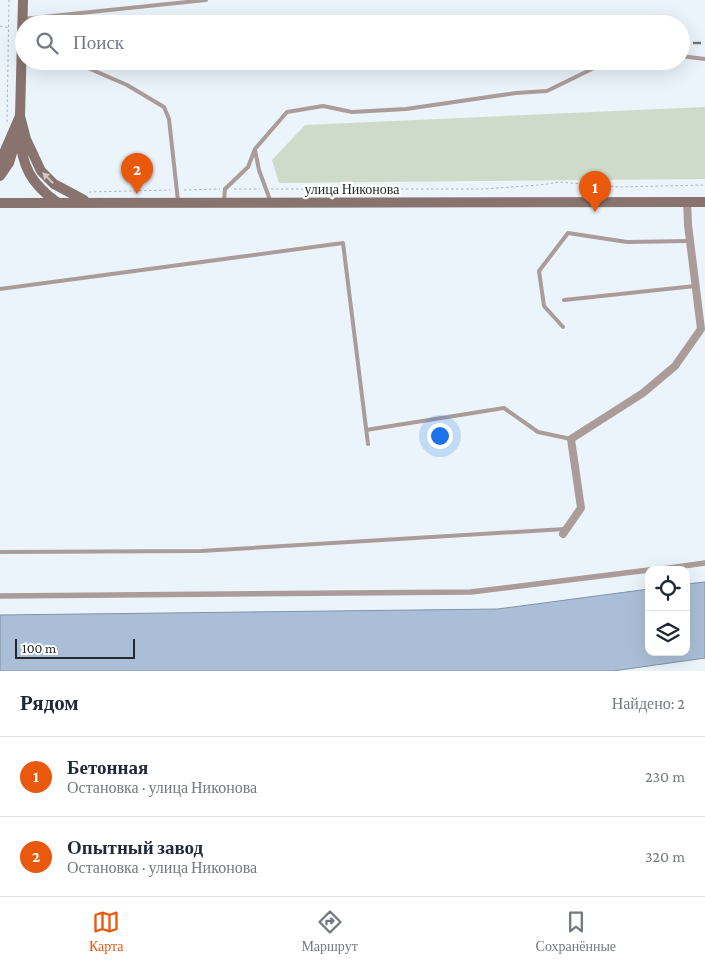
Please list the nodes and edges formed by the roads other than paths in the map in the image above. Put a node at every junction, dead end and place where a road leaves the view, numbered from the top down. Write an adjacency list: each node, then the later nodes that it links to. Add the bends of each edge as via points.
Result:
1 (23, 0): 3 (main road)
2 (206, 0): 4 (lane)
3 (23, 15)
4 (62, 15)
5 (690, 57): 6 (lane)
6 (705, 59)
7 (22, 70): 10 (main road)
8 (93, 70): 20 (lane, via 127,85 164,107 169,119)
9 (590, 70): 11 (lane, via 547,91 406,109 352,112 322,106 287,112)
10 (20, 116): 12 (main road); 13 (main road, via 15,146); 18 (main road, via 25,164 41,191); 19 (main road, one-way to 10, via 54,184 41,172 32,156)
11 (255, 149): 14 (lane); 21 (lane, via 248,167 225,189)
12 (0, 162)
13 (0, 176)
14 (270, 202): 15 (main road, улица Никонова); 21 (main road, улица Никонова)
15 (687, 202): 16 (main road, улица Никонова); 22 (street)
16 (705, 202)
17 (0, 203): 18 (main road, улица Никонова)
18 (58, 203): 19 (main road, улица Никонова)
19 (90, 203): 20 (main road, улица Никонова)
20 (178, 203): 21 (main road, улица Никонова)
21 (224, 203)
22 (690, 241): 23 (street); 27 (lane, via 627,242 568,233 539,271 544,306)
23 (695, 286): 25 (lane); 26 (street)
24 (0, 290): 28 (lane, via 343,243)
25 (564, 300)
26 (703, 326): 29 (street, via 675,366 643,393)
27 (563, 327)
28 (366, 430): 29 (lane, via 504,408 538,432); 30 (lane)
29 (571, 439): 31 (street, via 581,508)
30 (368, 444)
31 (564, 532): 32 (lane, via 201,551)
32 (0, 552)
33 (705, 563): 34 (street)
34 (683, 566)
35 (645, 570): 36 (street, via 471,592)
36 (0, 596)

